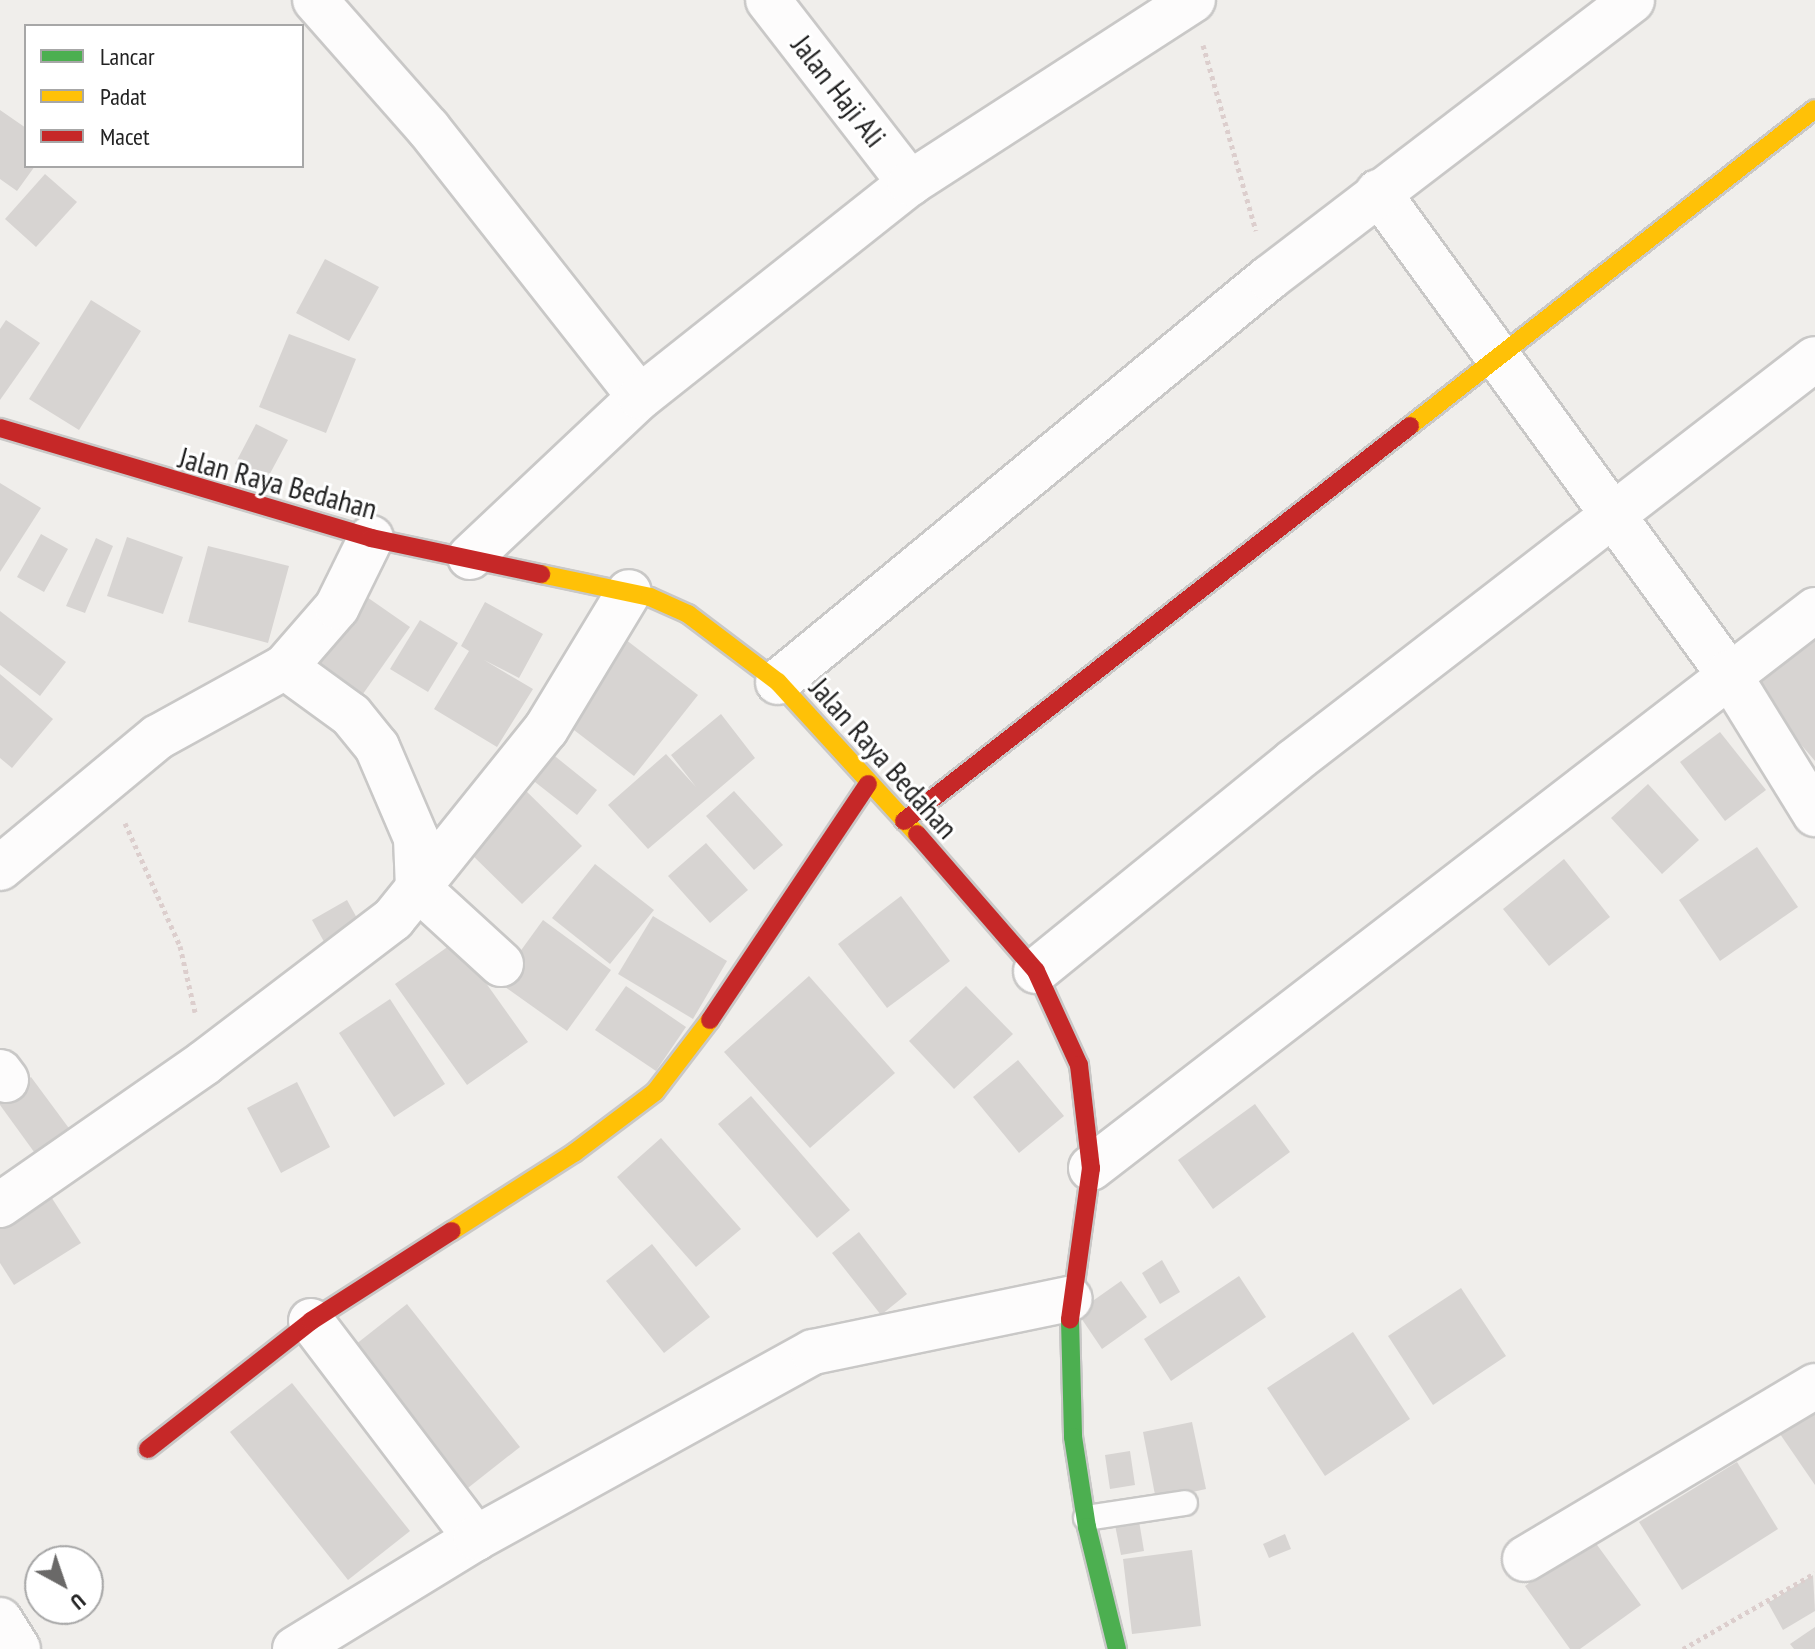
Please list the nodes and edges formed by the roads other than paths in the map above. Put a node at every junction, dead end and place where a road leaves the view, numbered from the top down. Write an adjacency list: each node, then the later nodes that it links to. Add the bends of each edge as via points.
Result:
1 (315, 0): 10 (street, via 428,128)
2 (768, 0): 6 (street, Jalan Haji Ali)
3 (1632, 0): 7 (street)
4 (1192, 1): 6 (street)
5 (1815, 109): 8 (street)
6 (910, 183): 10 (street)
7 (1378, 192): 8 (street); 19 (street)
8 (1494, 356): 12 (street); 22 (street)
9 (1815, 359): 12 (street)
10 (640, 397): 14 (street)
11 (0, 428): 13 (street, Jalan Raya Bedahan)
12 (1611, 513): 18 (street); 26 (street)
13 (371, 538): 14 (street, Jalan Raya Bedahan); 17 (street, via 337,607)
14 (470, 557): 15 (street, Jalan Raya Bedahan)
15 (629, 592): 19 (street, Jalan Raya Bedahan, via 688,614); 24 (street, via 546,729)
16 (1815, 610): 18 (street)
17 (285, 667): 23 (street, via 158,737); 24 (street, via 351,715 377,747 416,838)
18 (1728, 673): 21 (street); 27 (street)
19 (778, 682): 20 (street, Jalan Raya Bedahan)
20 (868, 784): 22 (street, Jalan Raya Bedahan); 30 (street, via 681,1063 655,1092 574,1153)
21 (1815, 814)
22 (904, 821): 26 (street, Jalan Raya Bedahan)
23 (0, 868)
24 (418, 888): 25 (street); 28 (street, via 393,919 204,1063)
25 (501, 964)
26 (1036, 971): 27 (street, Jalan Raya Bedahan, via 1079,1065)
27 (1091, 1168): 29 (street, Jalan Raya Bedahan)
28 (0, 1205)
29 (1070, 1299): 34 (street, Jalan Raya Bedahan, via 1073,1437); 35 (street, via 813,1352)
30 (311, 1321): 32 (street); 35 (street)
31 (1815, 1386): 36 (street)
32 (148, 1449)
33 (1185, 1503): 34 (lane)
34 (1086, 1518): 40 (street, Jalan Raya Bedahan)
35 (476, 1538): 39 (street)
36 (1525, 1559)
37 (0, 1620): 38 (street)
38 (18, 1649)
39 (295, 1649)
40 (1117, 1649)

